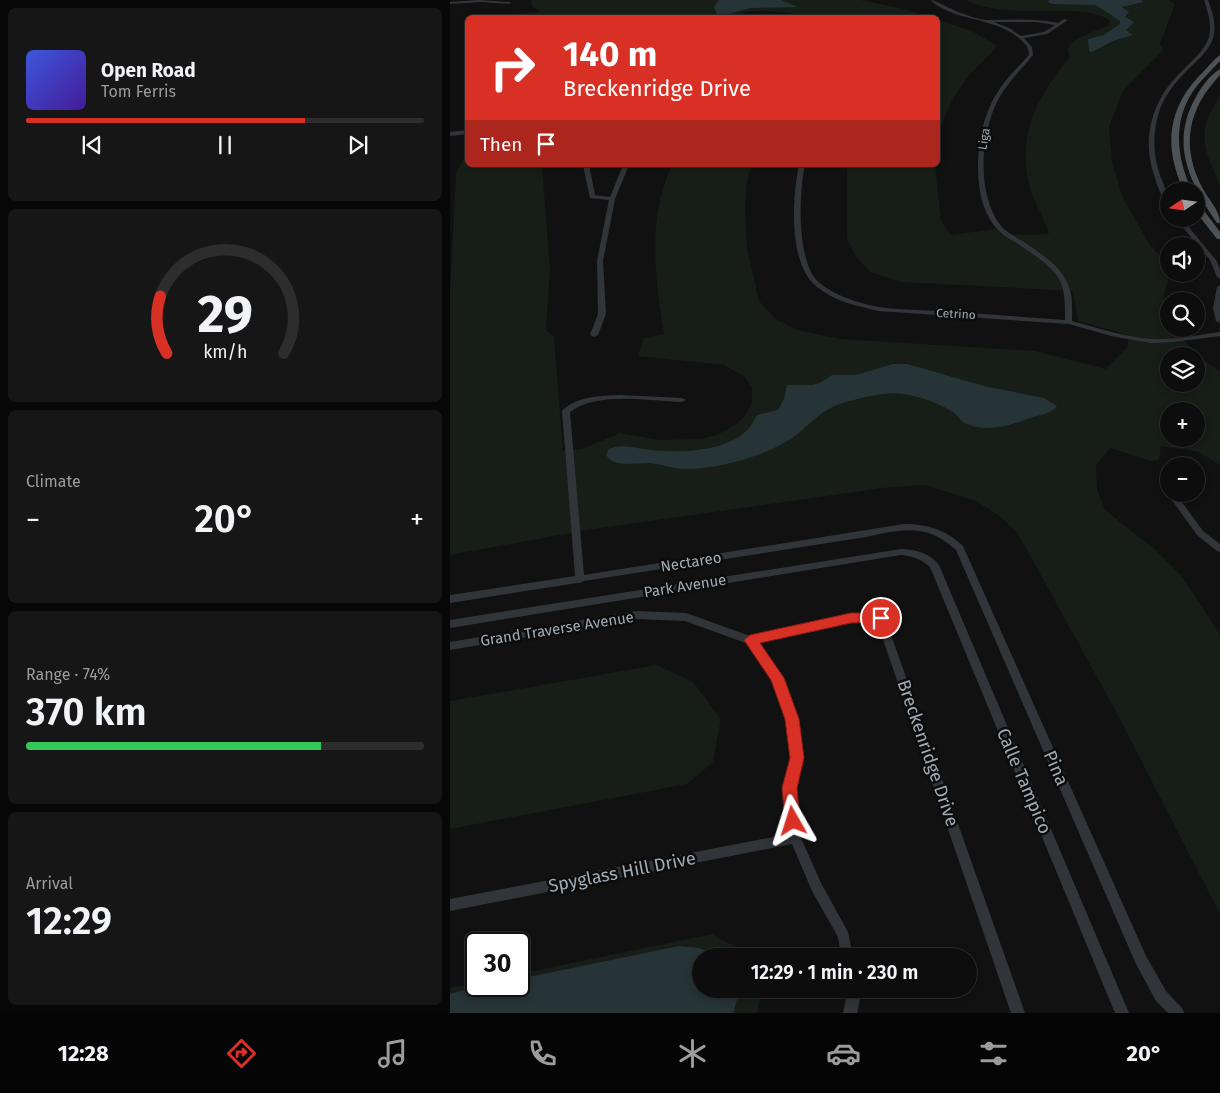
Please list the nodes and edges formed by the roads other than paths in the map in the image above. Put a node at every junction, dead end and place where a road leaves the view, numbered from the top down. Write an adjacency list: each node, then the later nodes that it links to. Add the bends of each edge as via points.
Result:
1 (932, 0): 6 (street, via 950,10)
2 (1206, 0): 17 (street, via 1212,27 1210,39 1167,90 1151,127 1153,164)
3 (450, 2): 4 (street)
4 (509, 3)
5 (1066, 20): 7 (street)
6 (988, 21): 7 (street); 8 (street)
7 (1056, 24): 8 (street, via 1045,33)
8 (1021, 37): 26 (street, Liga, via 1030,47 1031,55 1001,90 988,118 981,152 984,187 993,220 1063,278)
9 (1220, 56): 16 (main road, via 1188,92 1176,120 1174,144)
10 (1220, 71): 20 (main road, via 1196,99 1186,126 1186,140 1196,183)
11 (465, 132): 12 (street)
12 (450, 134)
13 (586, 167): 18 (street, via 592,197)
14 (625, 167): 18 (street)
15 (802, 167): 26 (street, Cetrino, via 797,203 800,243 812,278 830,293 878,309)
16 (1185, 182)
17 (1160, 185)
18 (612, 199): 27 (street, via 600,261 602,314)
19 (1205, 218): 22 (main road)
20 (1220, 221)
21 (1186, 228): 23 (street, via 1213,260)
22 (1220, 237)
23 (1220, 277)
24 (1220, 287): 25 (street, via 1216,313)
25 (1220, 321)
26 (1069, 322): 28 (street, Cetrino, via 1151,341)
27 (594, 334)
28 (1220, 334)
29 (682, 400): 34 (street, via 589,400 576,402 566,411)
30 (1178, 502): 32 (street, via 1200,533)
31 (932, 529): 34 (street, Nectareo, via 889,529); 46 (street, Pina, via 949,536 960,548 1140,960 1161,996)
32 (1220, 549)
33 (920, 555): 36 (street, Park Avenue, via 910,552 886,554); 45 (street, Calle Tampico, via 934,565)
34 (580, 580): 35 (street, Nectareo)
35 (450, 599)
36 (450, 624)
37 (750, 640): 38 (street, Grand Traverse Avenue, via 686,617 636,615); 39 (street, via 777,678 792,719 797,758 790,788); 44 (street, Breckenridge Drive, via 851,618 881,618)
38 (450, 646)
39 (795, 838): 40 (street, Spyglass Hill Drive); 41 (street, via 816,887 844,936)
40 (450, 905)
41 (846, 948)
42 (853, 998): 43 (street)
43 (850, 1013)
44 (1018, 1013)
45 (1122, 1013)
46 (1177, 1013)

